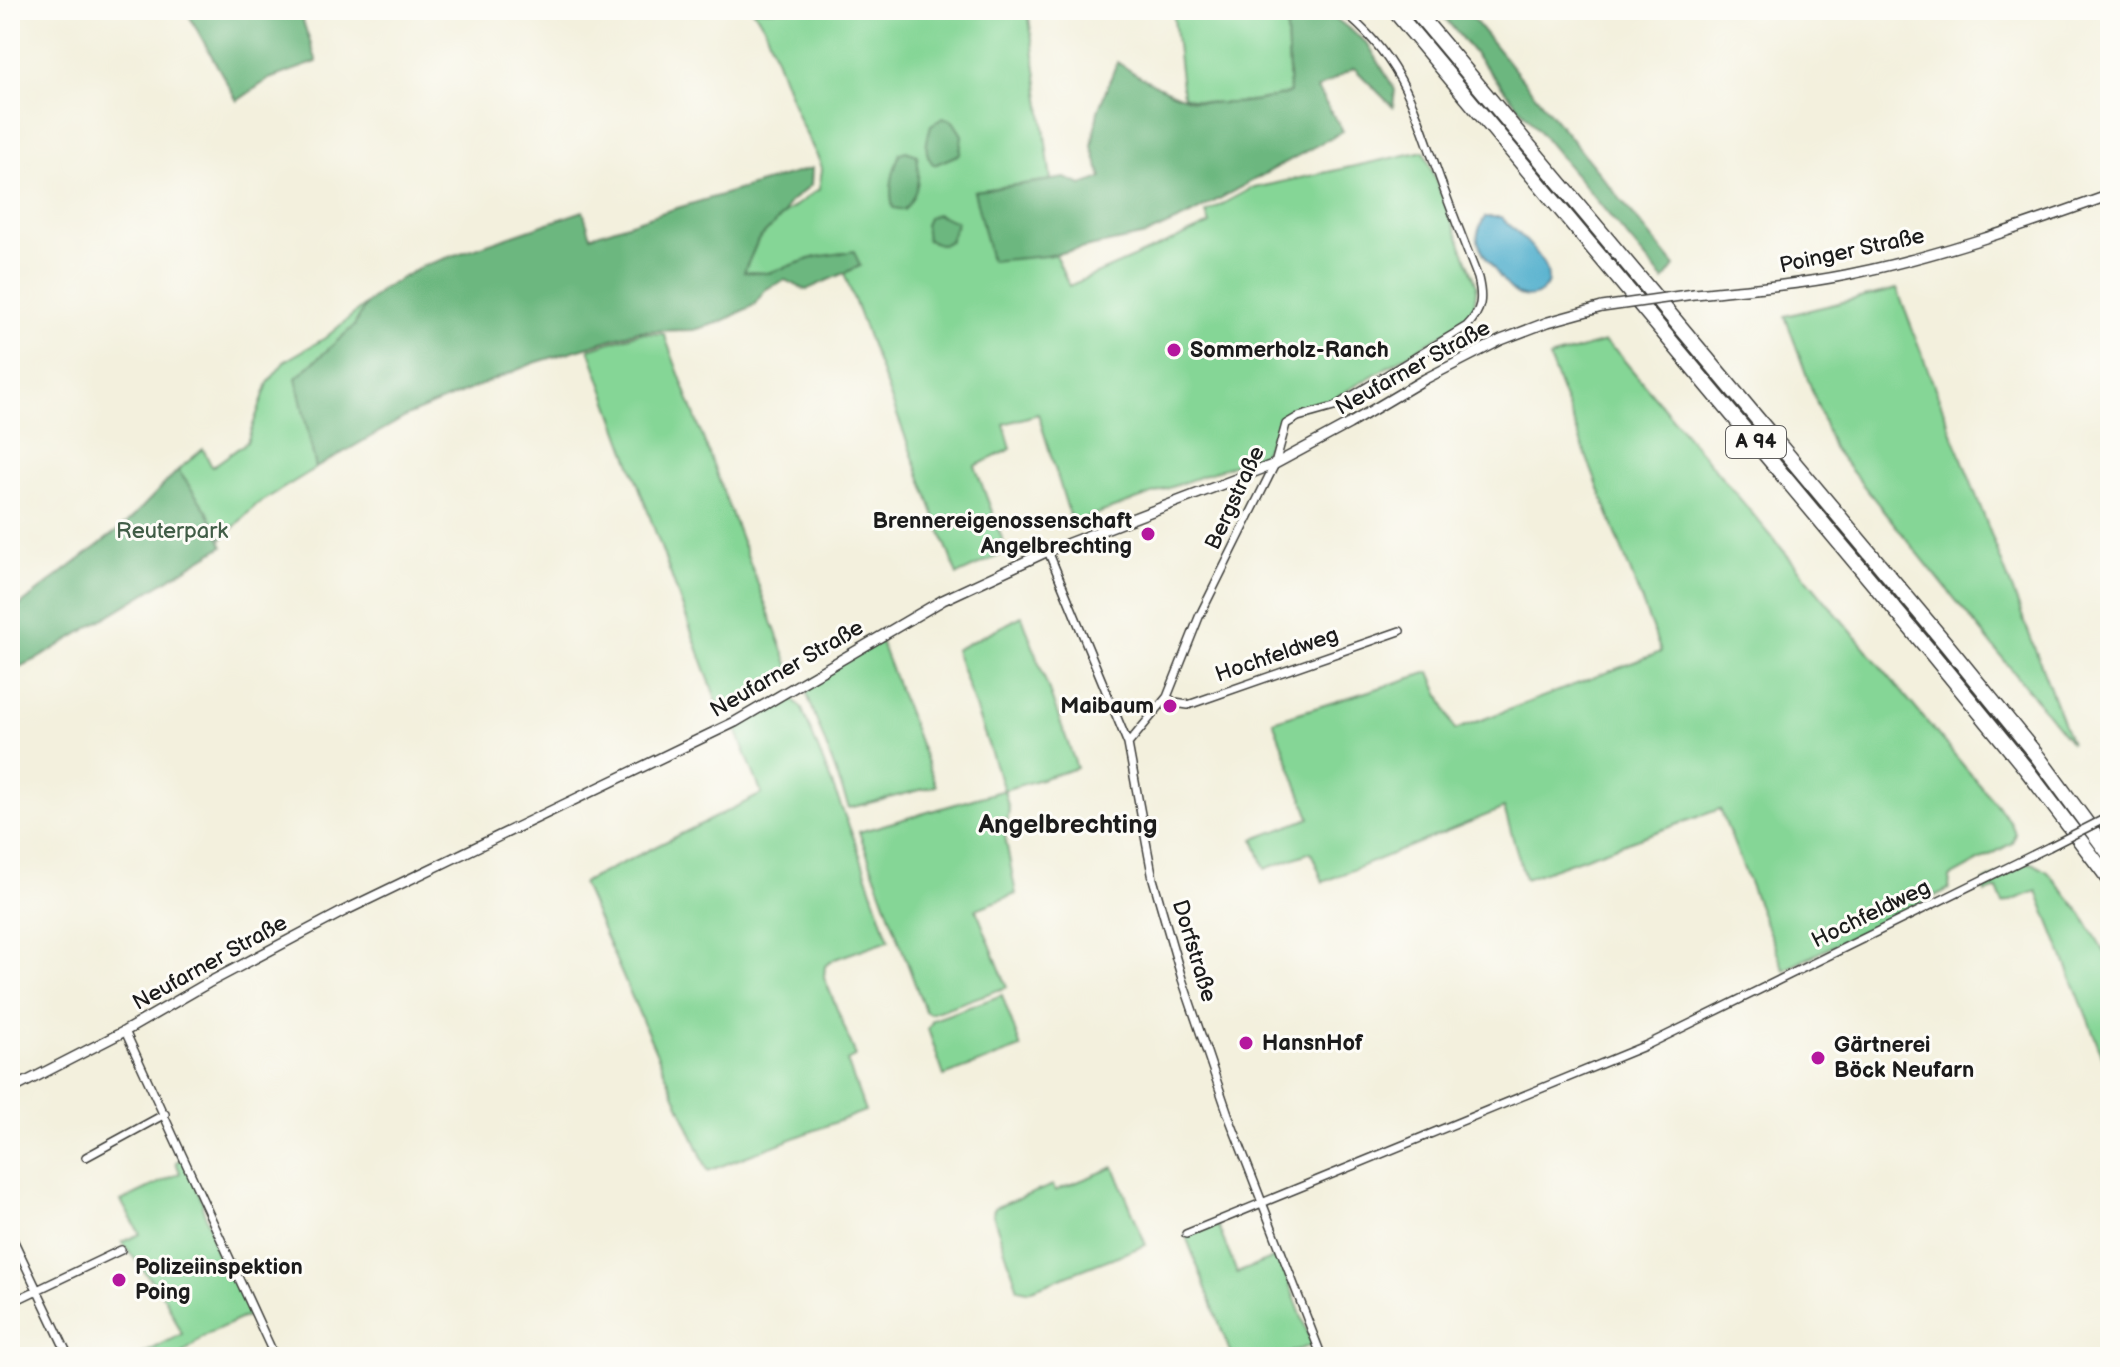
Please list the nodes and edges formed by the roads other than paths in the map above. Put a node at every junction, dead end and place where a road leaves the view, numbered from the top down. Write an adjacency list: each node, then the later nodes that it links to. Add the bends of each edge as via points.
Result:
1 (1341, 10): 6 (street, Bergstraße, via 1379,44 1400,76 1482,300 1467,326 1334,407 1286,424)
2 (1394, 10): 13 (highway, A 94, via 1943,667)
3 (1415, 10): 12 (highway, A 94, via 1946,644)
4 (2110, 195): 5 (street, Poinger Straße, bridge, via 1901,262 1796,284)
5 (1598, 308): 6 (street, Neufarner Straße, via 1467,356)
6 (1275, 464): 7 (street, Neufarner Straße); 9 (street, Bergstraße, via 1199,617)
7 (1048, 551): 10 (street, Dorfstraße); 16 (street, Neufarner Straße, via 943,600 735,722 344,911)
8 (1400, 631): 9 (street, Hochfeldweg, via 1188,705)
9 (1167, 697): 10 (street, Bergstraße)
10 (1128, 744): 20 (street, Dorfstraße, via 1169,935)
11 (2110, 816): 20 (street, Hochfeldweg, bridge, via 1647,1045)
12 (2110, 855)
13 (2110, 880)
14 (10, 995): 15 (street)
15 (10, 1007)
16 (125, 1031): 17 (street, Neufarner Straße); 18 (street)
17 (10, 1090)
18 (165, 1114): 19 (street); 27 (street)
19 (86, 1157)
20 (1261, 1201): 22 (street, Hochfeldweg); 28 (street, Dorfstraße)
21 (10, 1233): 24 (street)
22 (1186, 1234)
23 (121, 1250): 24 (street)
24 (37, 1289): 25 (street); 26 (street)
25 (10, 1303)
26 (69, 1357)
27 (275, 1357)
28 (1322, 1357)

